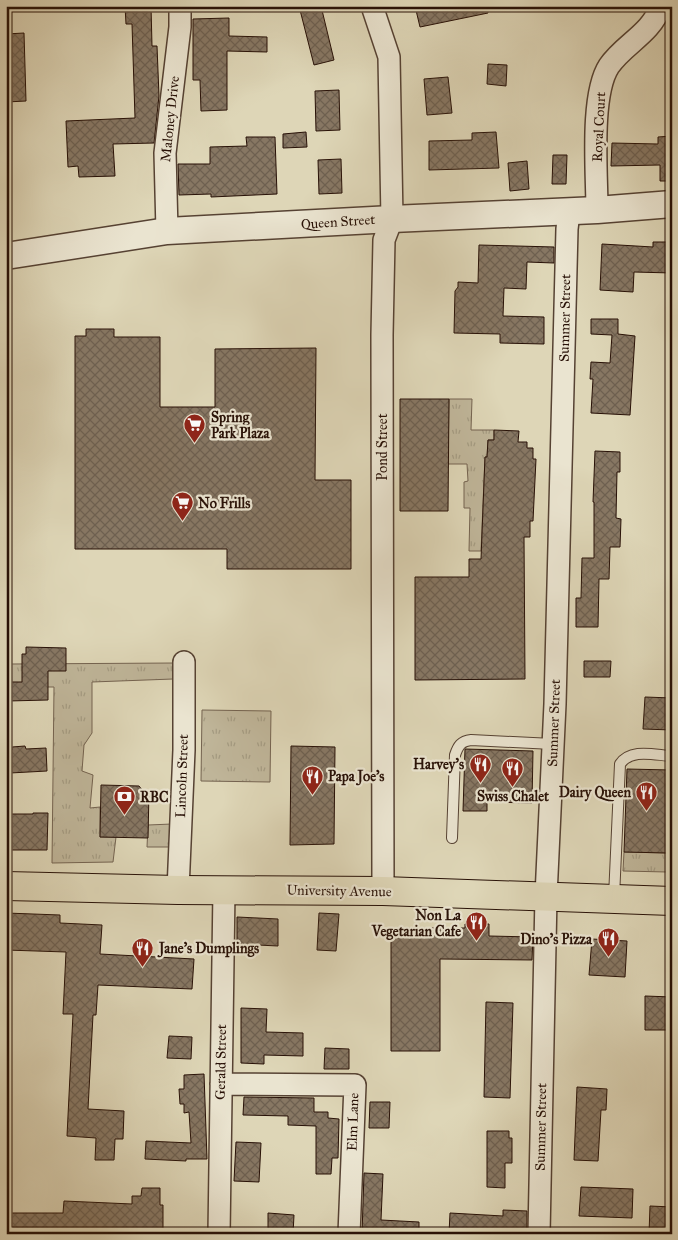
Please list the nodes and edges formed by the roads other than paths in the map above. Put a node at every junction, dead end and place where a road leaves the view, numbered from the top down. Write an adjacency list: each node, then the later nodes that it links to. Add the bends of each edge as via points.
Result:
1 (180, 6): 8 (street, Maloney Drive, via 165,153)
2 (372, 6): 7 (street, Pond Street, via 389,57)
3 (661, 6): 5 (street, Royal Court, via 650,26 617,56 601,83 597,111)
4 (672, 204): 5 (street, Queen Street)
5 (597, 210): 6 (street, Queen Street)
6 (569, 212): 7 (street, Queen Street); 11 (street, Summer Street)
7 (392, 219): 8 (street, Queen Street); 17 (street, Pond Street, via 384,240 382,335)
8 (167, 231): 9 (street, Queen Street)
9 (6, 256)
10 (184, 662): 15 (street, Lincoln Street)
11 (553, 744): 13 (lane, via 465,740 459,745 455,755); 18 (street, Summer Street)
12 (672, 756): 19 (lane, via 634,754 620,764)
13 (452, 838)
14 (6, 886): 15 (main road, University Avenue)
15 (178, 890): 16 (main road, University Avenue)
16 (224, 890): 17 (main road, University Avenue); 21 (street, Gerald Street)
17 (383, 891): 18 (main road, University Avenue)
18 (546, 896): 19 (main road, University Avenue); 24 (street, Summer Street)
19 (614, 900): 20 (main road, University Avenue)
20 (672, 901)
21 (221, 1084): 22 (street, Gerald Street); 23 (street, Elm Lane, via 355,1085)
22 (219, 1234)
23 (349, 1234)
24 (539, 1234)

